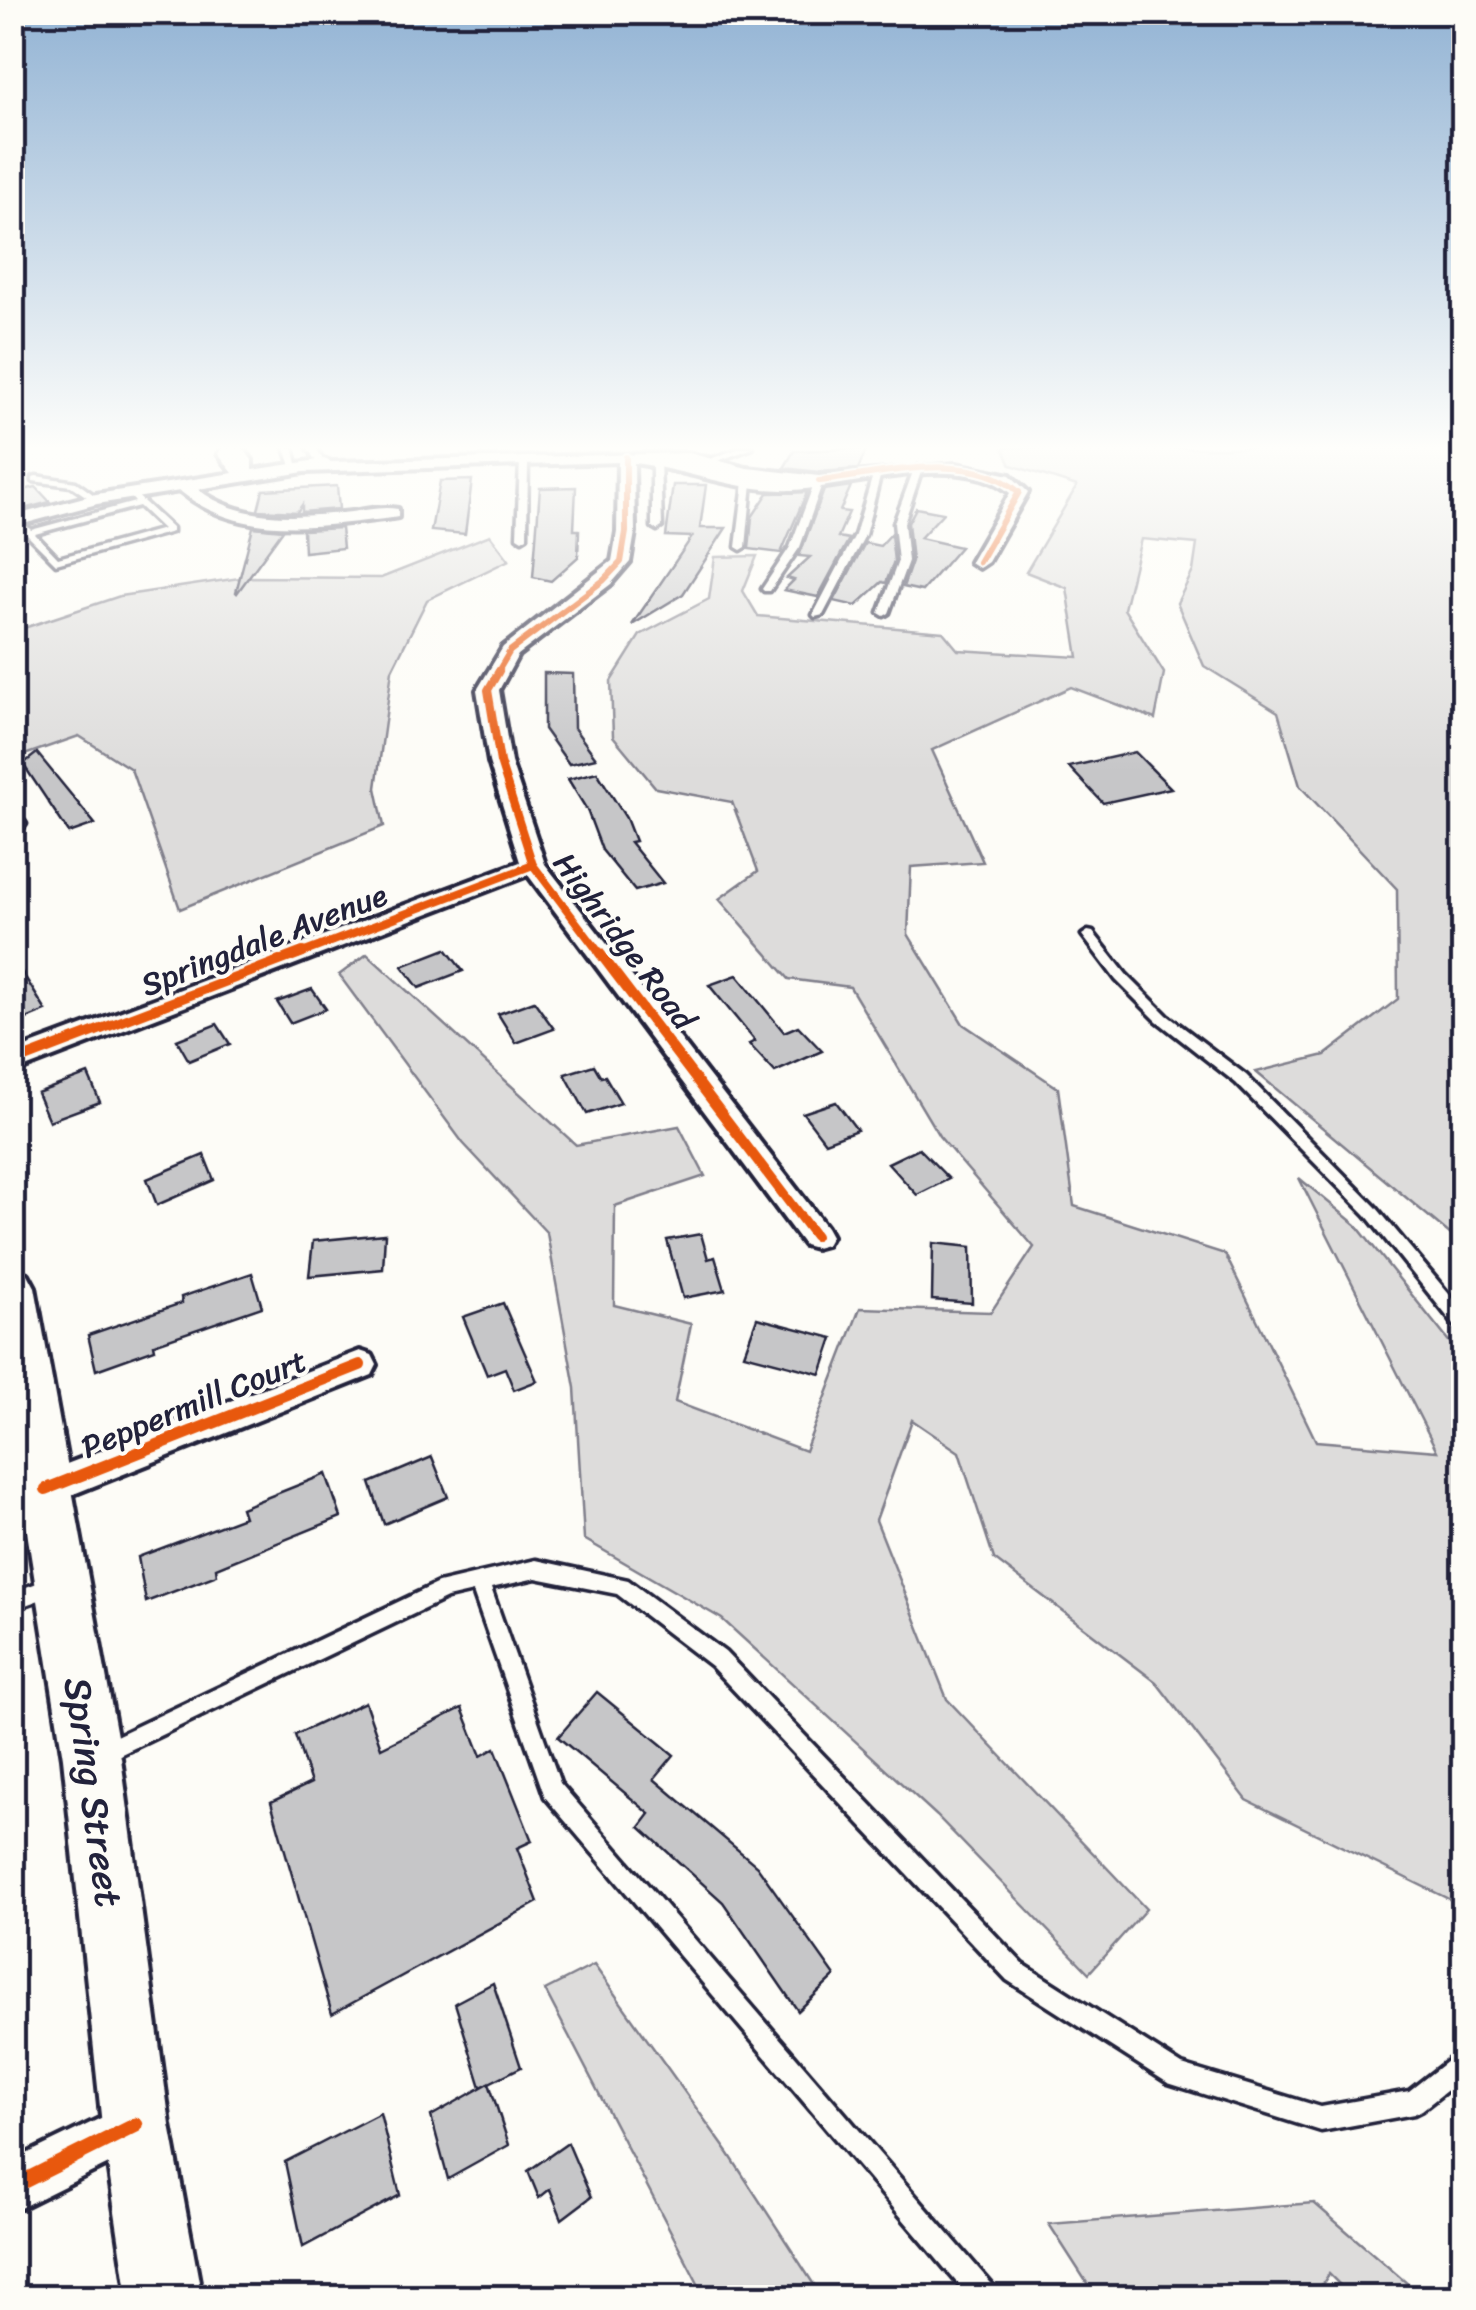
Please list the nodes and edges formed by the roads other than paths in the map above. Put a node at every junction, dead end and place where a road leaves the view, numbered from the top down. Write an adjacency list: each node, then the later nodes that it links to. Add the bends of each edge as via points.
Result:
1 (51, 556): 2 (lane, via 56,561)
2 (75, 556)
3 (622, 556): 12 (street, Highridge Road, via 604,580 510,651 488,690 500,762)
4 (788, 556): 9 (lane)
5 (849, 556): 11 (lane)
6 (902, 556): 10 (lane)
7 (983, 556): 8 (street)
8 (979, 562)
9 (767, 589)
10 (884, 614)
11 (818, 615)
12 (533, 865): 14 (street, Springdale Avenue); 15 (street, Highridge Road)
13 (1088, 935): 17 (lane, via 1134,991 1241,1079 1371,1211)
14 (12, 1063)
15 (815, 1236)
16 (12, 1287): 19 (main road, Spring Street)
17 (1464, 1325)
18 (360, 1365): 19 (street, Peppermill Court)
19 (46, 1489): 21 (main road, Spring Street)
20 (480, 1584): 22 (lane, via 445,1589); 23 (lane, via 536,1569 620,1586 718,1659 1015,1972 1176,2075 1321,2118 1414,2102); 27 (lane, via 552,1790)
21 (38, 1592): 22 (main road, Spring Street)
22 (92, 1758): 24 (main road, Spring Street)
23 (1464, 2062)
24 (136, 2126): 25 (street); 26 (main road, Spring Street)
25 (12, 2187)
26 (165, 2298)
27 (987, 2298)

